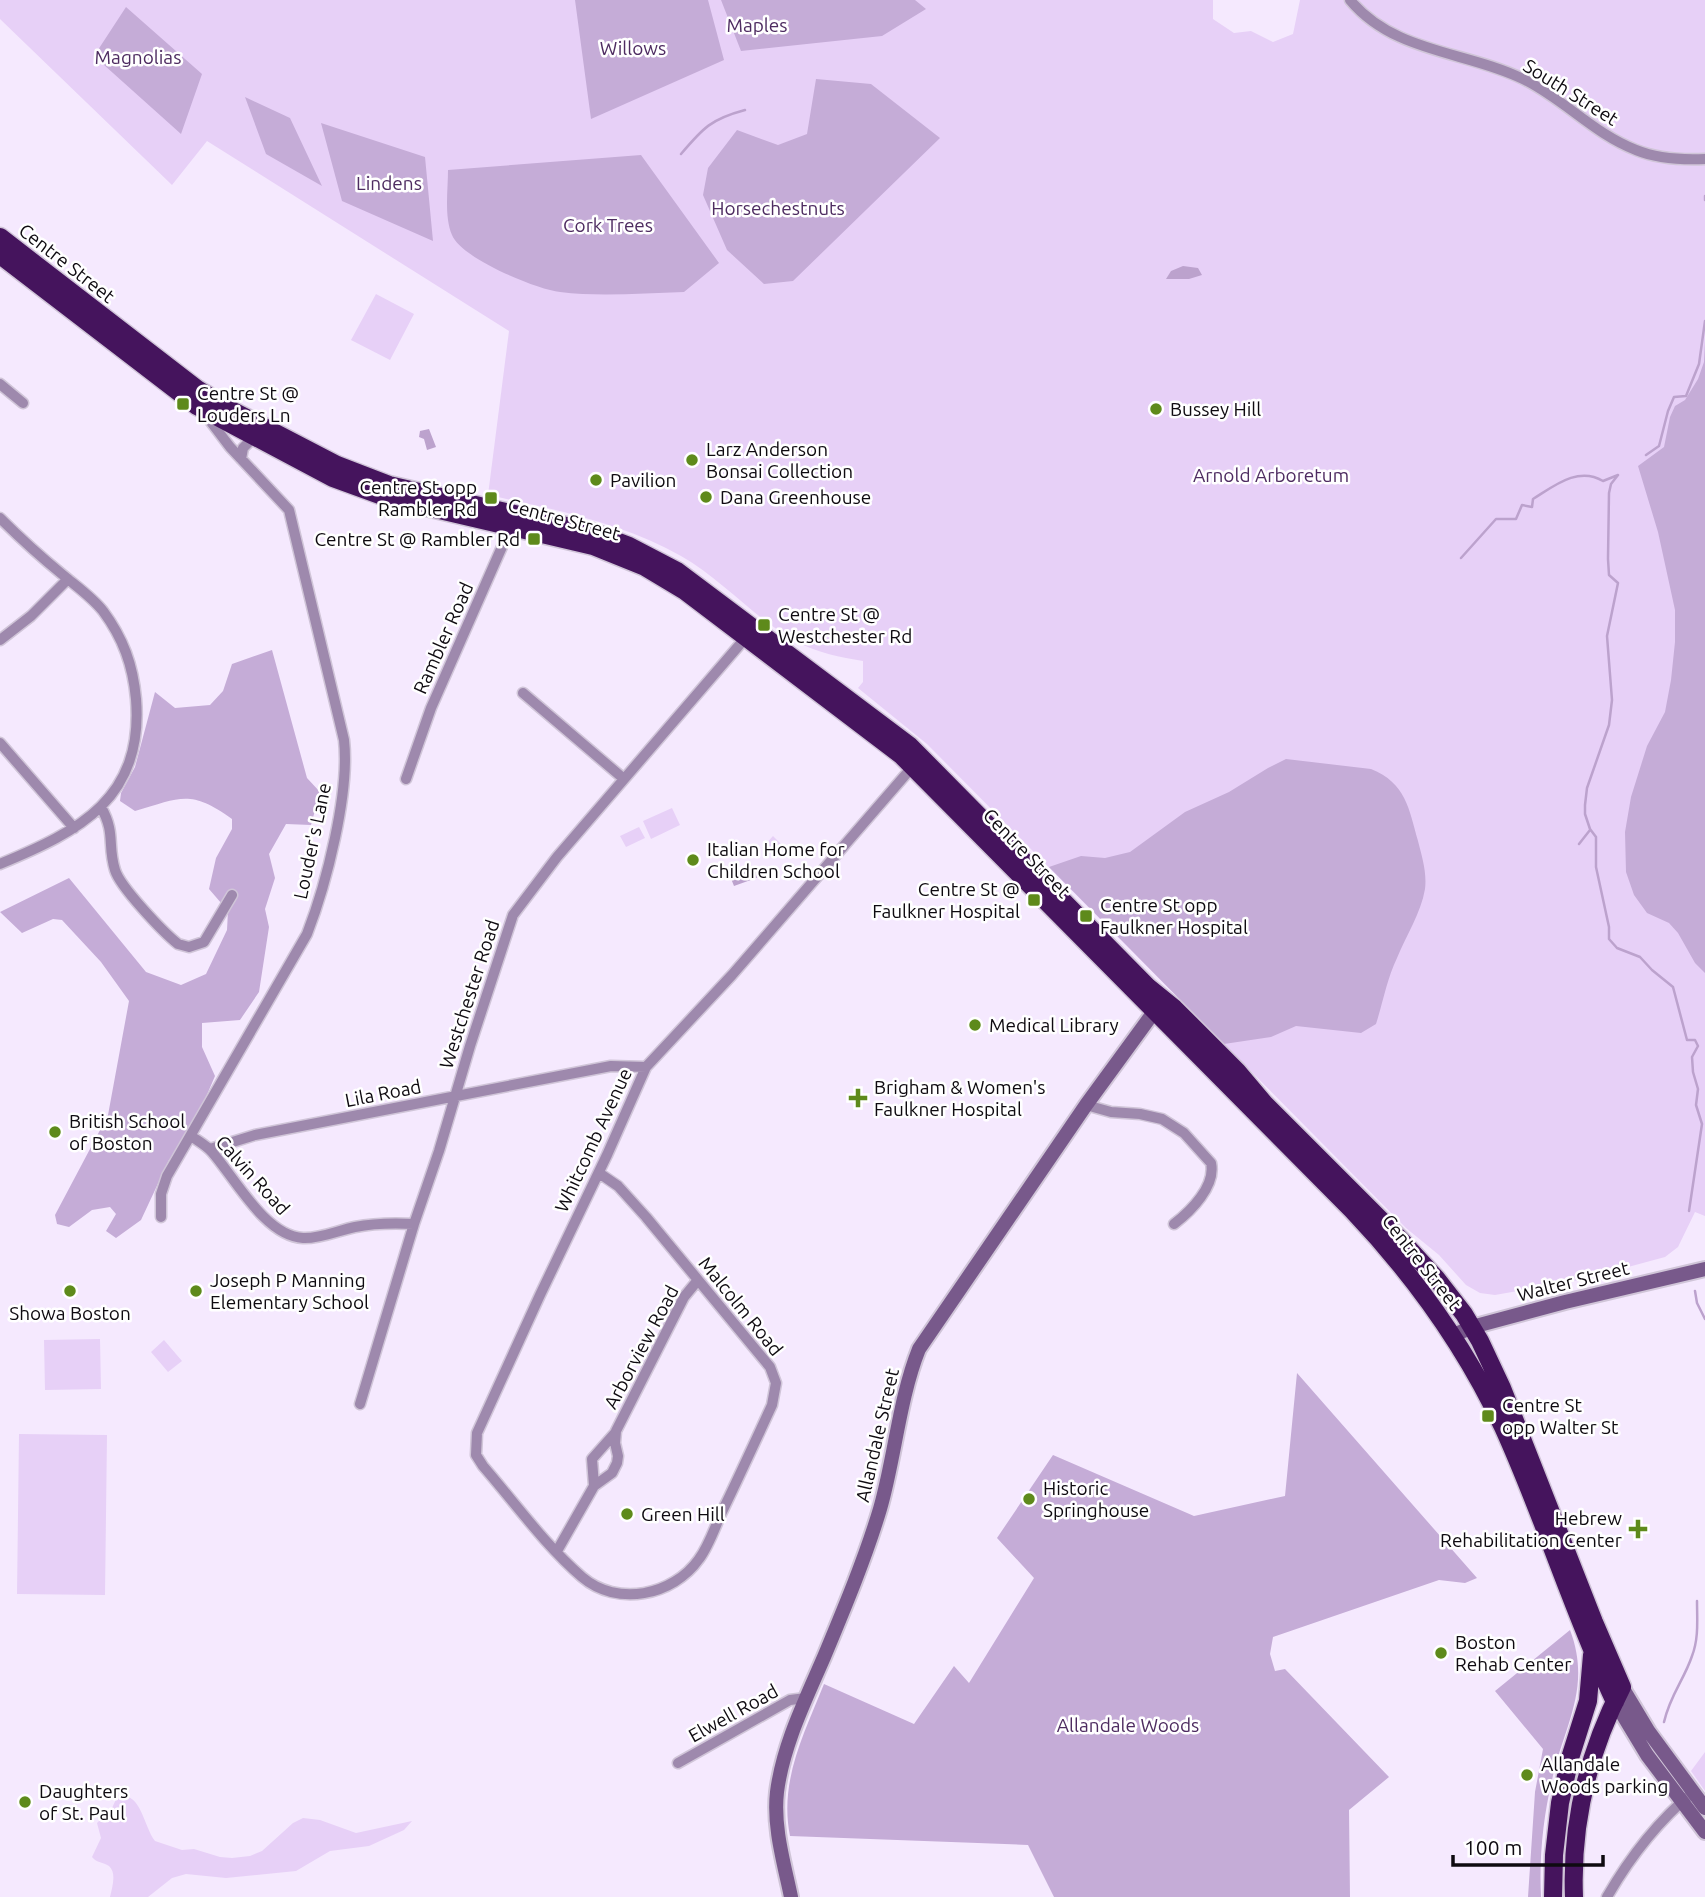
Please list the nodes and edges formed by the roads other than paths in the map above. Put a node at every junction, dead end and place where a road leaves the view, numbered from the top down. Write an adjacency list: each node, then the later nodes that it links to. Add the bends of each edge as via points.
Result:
1 (1350, 0): 2 (street, South Street, via 1404,38 1526,80 1627,146 1664,157)
2 (1705, 159)
3 (0, 237): 11 (highway, Centre Street, via 192,386 239,415 370,479)
4 (0, 255): 7 (highway, Centre Street)
5 (0, 384): 6 (street)
6 (23, 403)
7 (201, 408): 8 (highway, Centre Street); 9 (street, Louder's Lane)
8 (254, 438): 9 (street, via 242,450); 11 (highway, Centre Street, via 365,491)
9 (241, 459): 28 (street, Louder's Lane, via 284,502 291,516 344,740 345,763 332,850 307,934)
10 (0, 518): 12 (street)
11 (514, 520): 13 (highway, Centre Street, via 631,560); 18 (street, Rambler Road, via 430,708)
12 (68, 579): 14 (street); 20 (street, via 101,608 120,635 134,678 133,751 120,782)
13 (751, 632): 17 (highway, Centre Street, via 868,728); 19 (street, Westchester Road)
14 (0, 640)
15 (523, 693): 19 (street)
16 (0, 743): 21 (street)
17 (917, 761): 24 (highway, Centre Street, via 1120,959); 25 (street, Whitcomb Avenue)
18 (406, 779)
19 (624, 779): 26 (street, Westchester Road, via 513,915)
20 (101, 807): 21 (street); 23 (street, via 110,825 117,877 178,944 193,947 204,942)
21 (74, 828): 22 (street)
22 (0, 864)
23 (232, 895)
24 (1159, 1005): 27 (street, Allandale Street); 36 (highway, Centre Street, via 1424,1264); 37 (highway, Centre Street, via 1366,1225 1410,1275)
25 (646, 1067): 26 (street, Lila Road, via 611,1066); 30 (street, Whitcomb Avenue)
26 (455, 1098): 29 (street, Lila Road, via 255,1135); 32 (street, Westchester Road)
27 (1086, 1105): 33 (street, via 1162,1119 1184,1133 1211,1163 1211,1183); 44 (street, Allandale Street, via 919,1349 880,1509)
28 (191, 1136): 29 (street, Calvin Road); 31 (street, Louder's Lane, via 162,1186)
29 (210, 1149): 32 (street, Calvin Road, via 247,1197 290,1237 388,1222)
30 (599, 1173): 35 (street, Malcolm Road, via 618,1186); 41 (street, Whitcomb Avenue, via 493,1394 475,1443 483,1466)
31 (161, 1217)
32 (414, 1224): 38 (street, Westchester Road)
33 (1174, 1224)
34 (1705, 1269): 36 (street, Walter Street)
35 (698, 1280): 39 (street, Arborview Road, via 679,1306); 41 (street, Malcolm Road, via 770,1367 776,1383 772,1405 700,1559 673,1584 623,1596 583,1578)
36 (1472, 1327): 37 (street, Walter Street); 43 (highway, Centre Street, via 1507,1399)
37 (1452, 1336): 42 (highway, Centre Street, via 1505,1433)
38 (360, 1404)
39 (616, 1432): 40 (street, Arborview Road, via 592,1459); 40 (street, Arborview Road, via 617,1463)
40 (594, 1486): 41 (street, Arborview Road)
41 (557, 1551)
42 (1592, 1652): 43 (highway, Centre Street); 50 (highway, via 1588,1701 1560,1802)
43 (1618, 1695): 46 (street, Centre Street, via 1647,1755); 51 (highway, via 1599,1736 1582,1796)
44 (806, 1698): 45 (street, Elwell Road, via 790,1700); 49 (street, Allandale Street, via 777,1793 777,1824)
45 (678, 1763)
46 (1687, 1797): 47 (street, Centre Street); 48 (street, Centre Street); 52 (street, via 1641,1844)
47 (1705, 1808)
48 (1705, 1832)
49 (791, 1897)
50 (1553, 1897)
51 (1574, 1897)
52 (1607, 1897)

